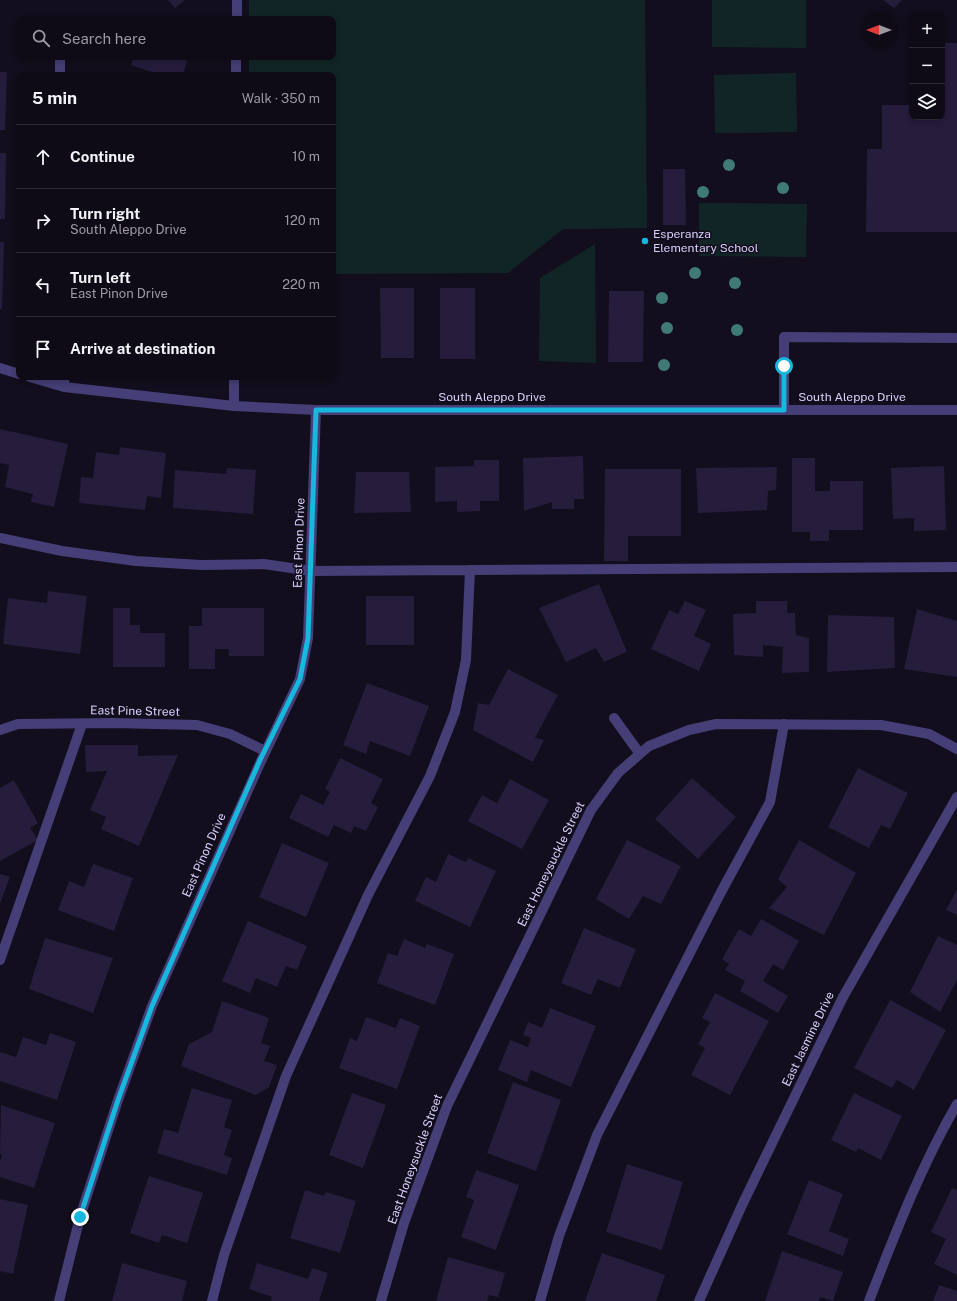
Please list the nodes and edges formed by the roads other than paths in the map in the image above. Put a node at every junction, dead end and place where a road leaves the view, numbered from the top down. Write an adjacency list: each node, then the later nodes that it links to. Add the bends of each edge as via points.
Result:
1 (237, 0): 2 (street)
2 (237, 16)
3 (60, 60): 5 (street)
4 (236, 60): 6 (street)
5 (60, 72)
6 (236, 72)
7 (957, 338): 15 (street, via 784,337)
8 (0, 368): 9 (street)
9 (16, 373)
10 (50, 380): 12 (street, South Aleppo Drive)
11 (234, 380): 13 (street)
12 (64, 382): 13 (street, South Aleppo Drive)
13 (234, 406): 14 (street, South Aleppo Drive)
14 (316, 410): 15 (street, South Aleppo Drive); 20 (street, East Pinon Drive)
15 (784, 410): 16 (street, South Aleppo Drive)
16 (957, 410)
17 (0, 538): 20 (street, via 62,551 136,561 201,565 264,564)
18 (957, 567): 19 (street)
19 (470, 570): 20 (street); 32 (street, via 466,660 455,712 430,776 368,895 286,1076 224,1255)
20 (311, 571): 26 (street, East Pinon Drive, via 308,638 300,679)
21 (614, 718): 27 (street)
22 (82, 724): 24 (street, East Pine Street, via 18,724); 26 (street, East Pine Street, via 197,725 230,734); 29 (street)
23 (784, 724): 25 (street, East Honeysuckle Street, via 881,725 929,734); 27 (street, East Honeysuckle Street, via 716,724 689,730 649,746); 34 (street, via 770,802 597,1135 559,1236)
24 (0, 730)
25 (957, 749)
26 (265, 751): 31 (street, East Pinon Drive, via 152,1006 80,1217)
27 (640, 754): 33 (street, East Honeysuckle Street, via 618,773 591,810 447,1106 404,1224)
28 (957, 797): 35 (street, East Jasmine Drive, via 843,997 743,1203)
29 (0, 960)
30 (957, 1104): 36 (street, via 935,1141)
31 (59, 1301)
32 (212, 1301)
33 (381, 1301)
34 (540, 1301)
35 (699, 1301)
36 (869, 1301)

